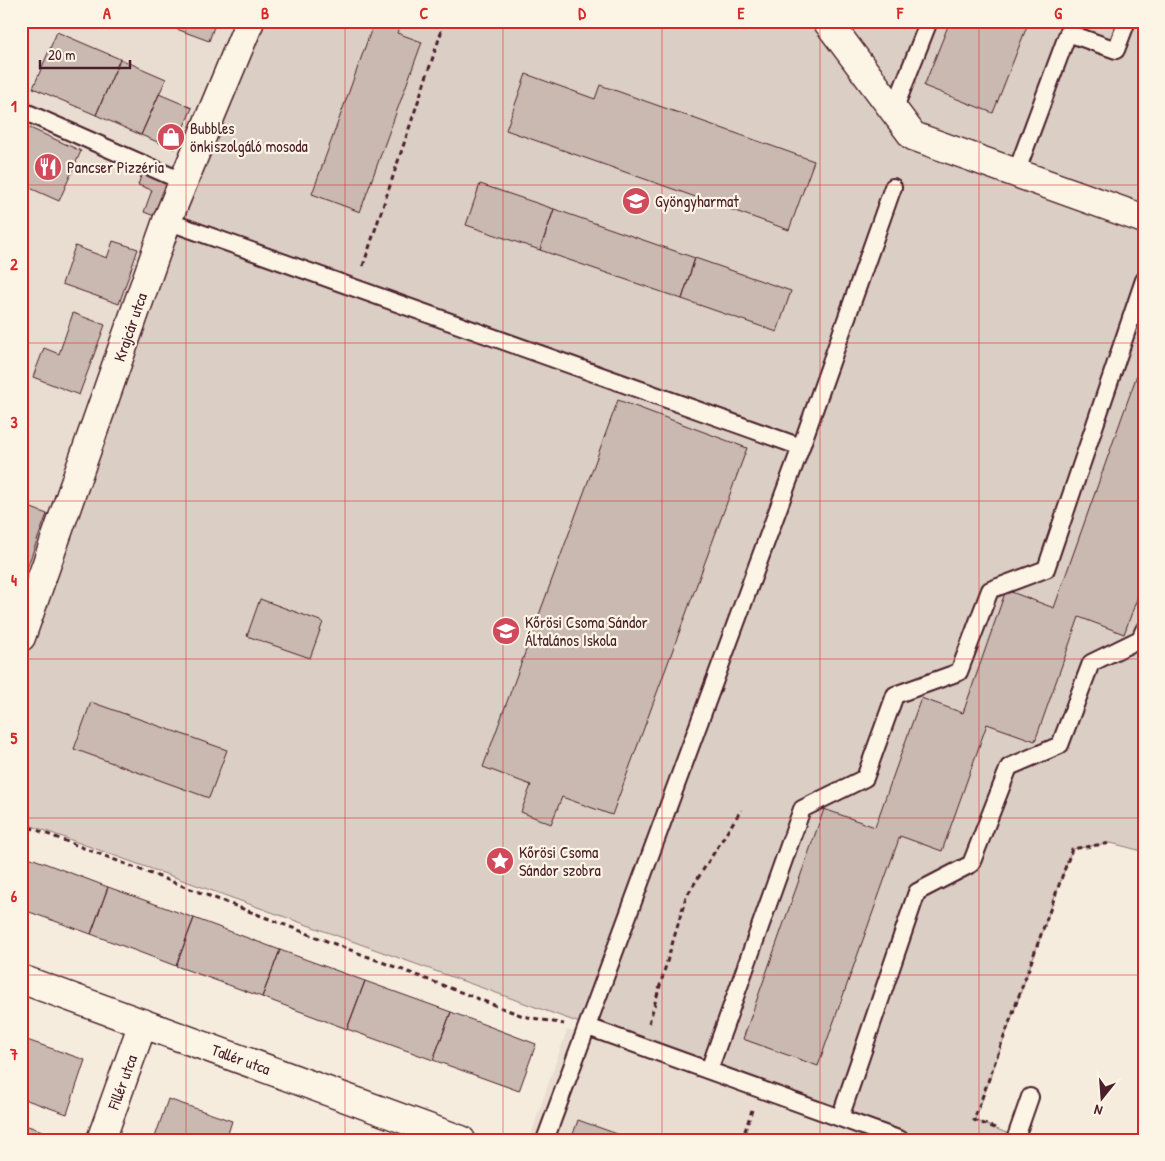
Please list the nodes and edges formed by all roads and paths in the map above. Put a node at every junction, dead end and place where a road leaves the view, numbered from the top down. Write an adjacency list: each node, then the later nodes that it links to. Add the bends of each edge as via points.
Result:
1 (250, 21): 9 (street, Krajcár utca)
2 (437, 21): 14 (path, via 441,33)
3 (827, 21): 7 (street)
4 (929, 21): 7 (lane)
5 (1127, 21): 8 (lane, via 1116,50 1068,33)
6 (21, 110): 9 (lane)
7 (894, 110): 8 (street, via 913,136)
8 (1016, 173): 11 (street)
9 (184, 182): 12 (street, Krajcár utca)
10 (893, 187): 15 (lane)
11 (1144, 219)
12 (167, 221): 14 (lane); 17 (street, Krajcár utca)
13 (1144, 280): 25 (lane, via 1046,568 990,590 959,672 895,695 865,778 802,809)
14 (356, 288): 15 (lane)
15 (801, 447): 23 (lane)
16 (1144, 630): 28 (lane, via 1140,639 1092,663 1060,745 1009,768 971,864 917,892)
17 (21, 637)
18 (741, 810): 24 (path, via 686,897)
19 (21, 824): 23 (path, via 523,1016)
20 (1111, 843): 29 (path, via 1072,849 974,1120)
21 (21, 979): 22 (street, Tallér utca)
22 (143, 1024): 30 (street, Fillér utca); 31 (street, Tallér utca)
23 (588, 1028): 24 (lane); 32 (lane)
24 (642, 1047): 25 (lane)
25 (709, 1070): 26 (lane)
26 (759, 1088): 28 (lane); 33 (path)
27 (1030, 1097): 29 (lane)
28 (840, 1118): 34 (lane)
29 (1016, 1138)
30 (101, 1140)
31 (461, 1140)
32 (545, 1140)
33 (742, 1140)
34 (901, 1140)

